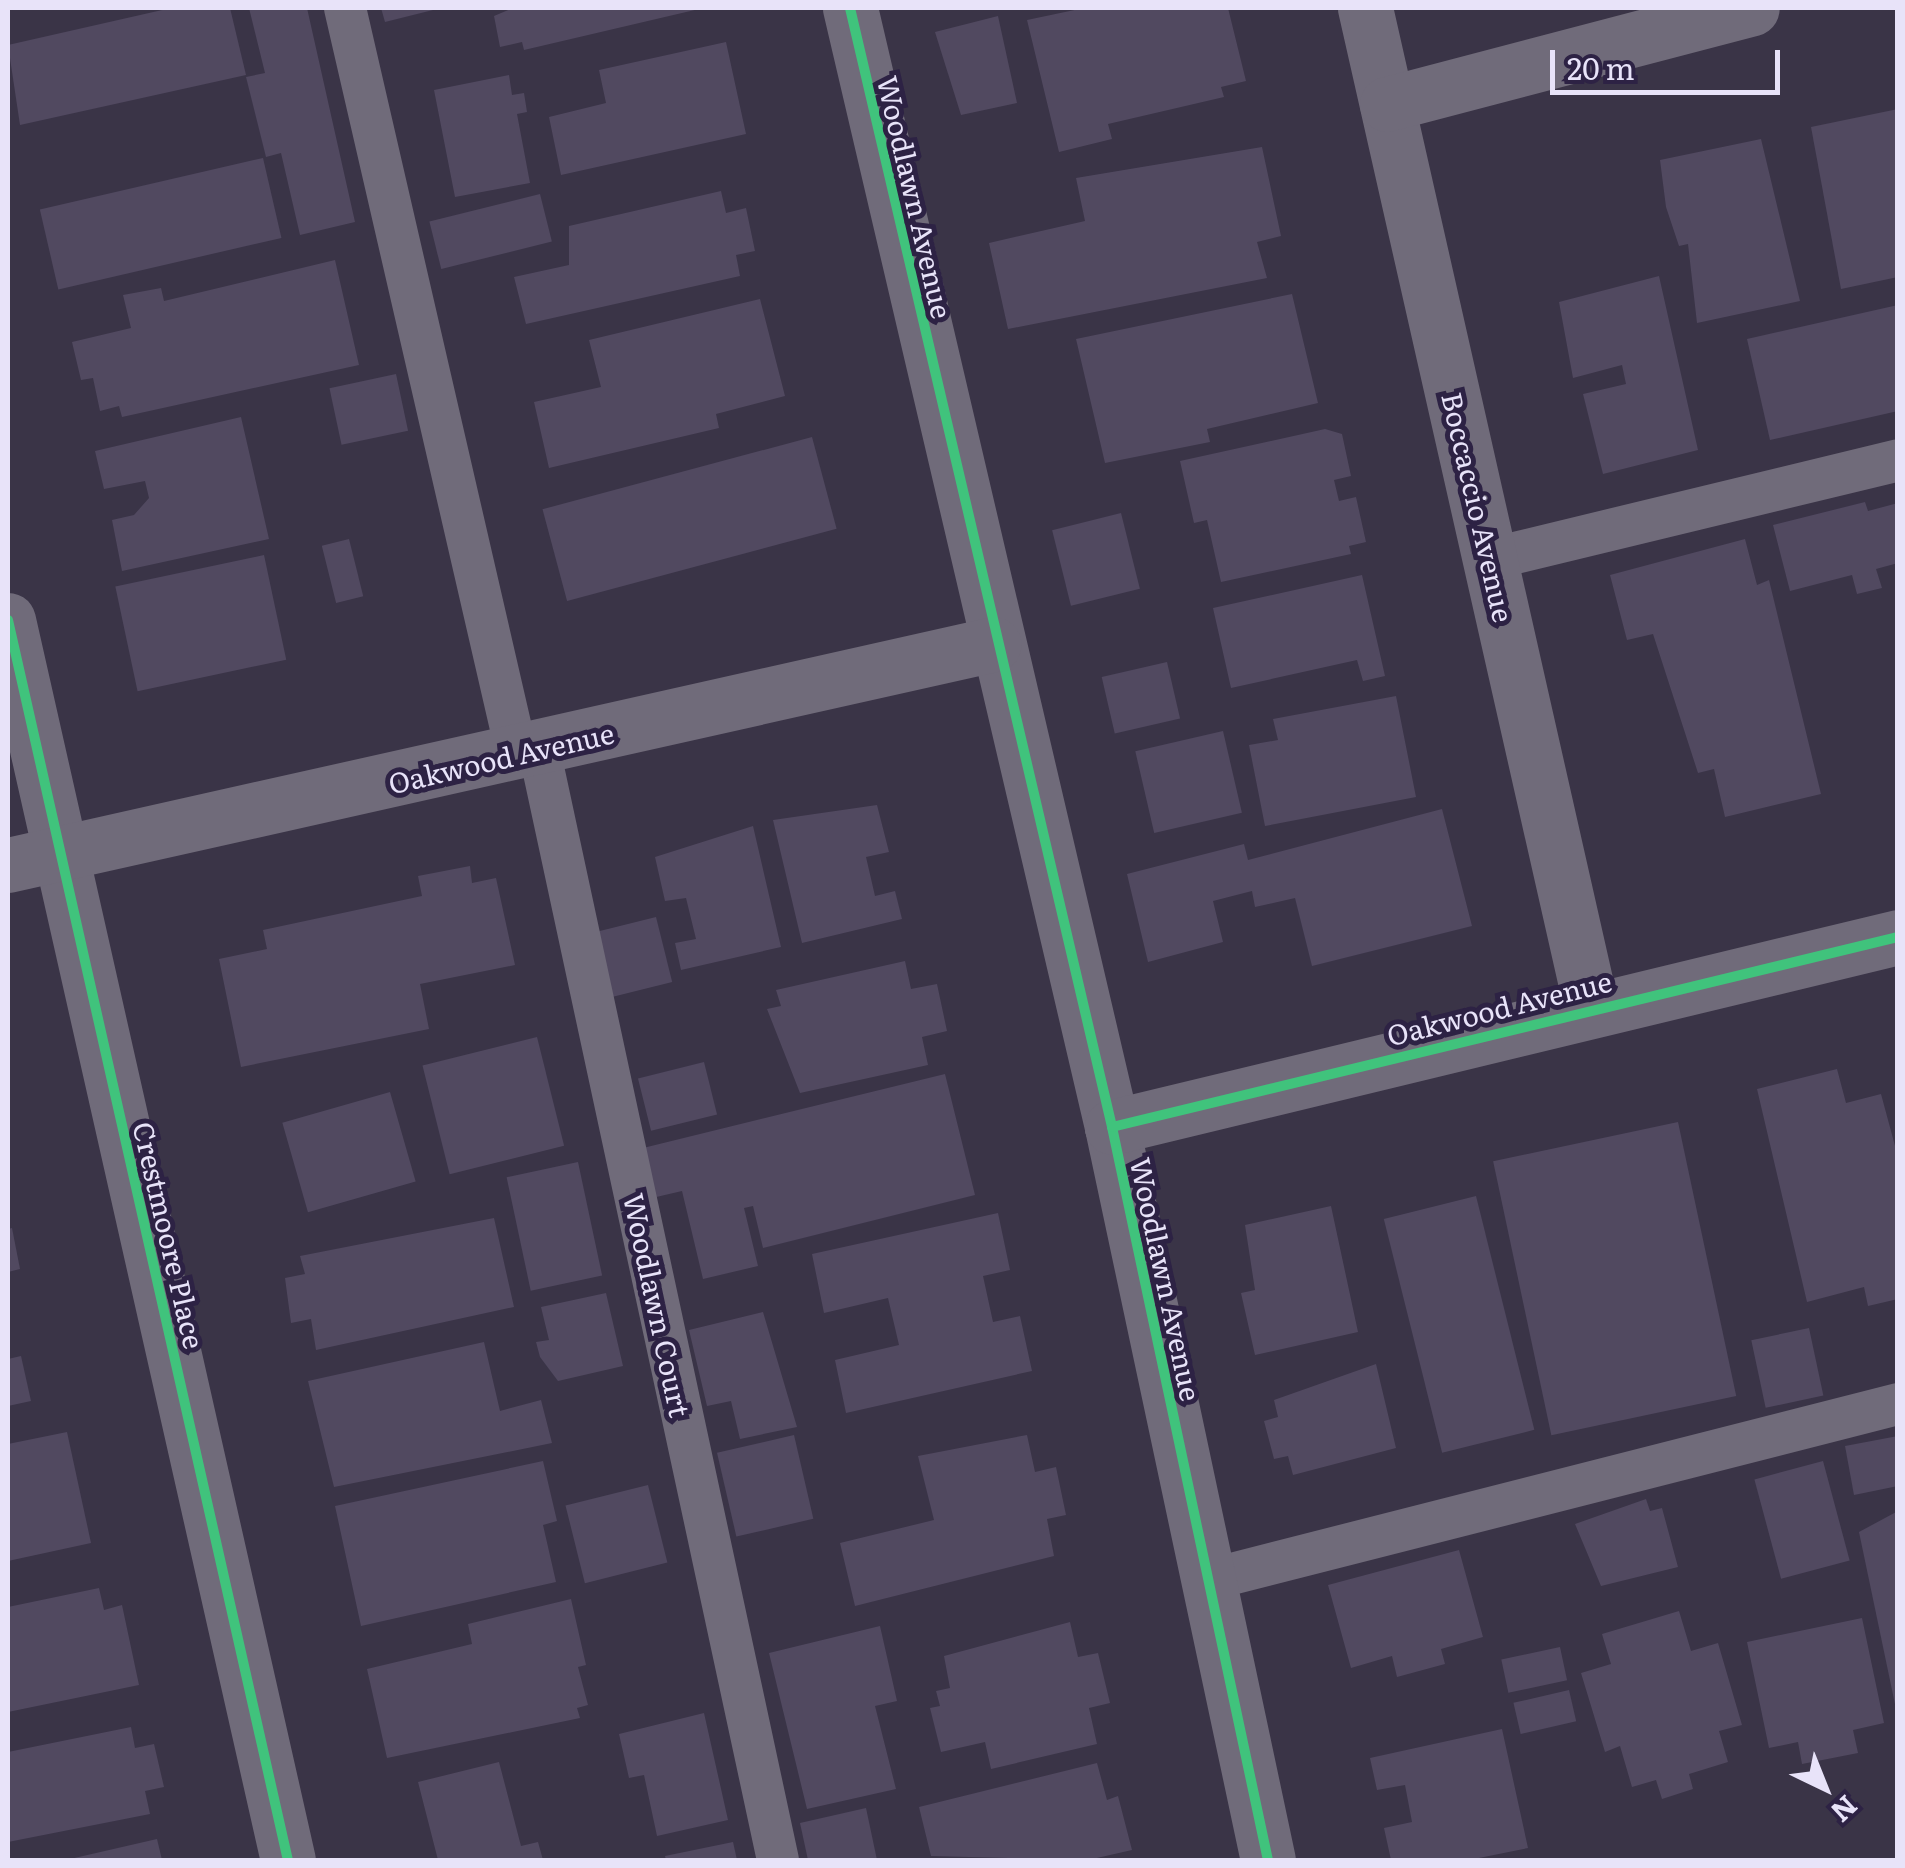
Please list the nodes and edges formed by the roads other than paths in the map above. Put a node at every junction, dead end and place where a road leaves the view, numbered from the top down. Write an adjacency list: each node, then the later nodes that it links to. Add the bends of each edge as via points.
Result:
1 (344, 8): 10 (lane, Woodlawn Court)
2 (850, 8): 9 (street, Woodlawn Avenue)
3 (1366, 8): 5 (street, Boccaccio Avenue)
4 (1752, 8): 5 (street)
5 (1388, 104): 7 (street, Boccaccio Avenue)
6 (1898, 460): 7 (lane)
7 (1490, 559): 14 (street, Boccaccio Avenue)
8 (8, 620): 11 (street, Crestmoore Place)
9 (994, 644): 10 (street, Oakwood Avenue); 15 (street, Woodlawn Avenue)
10 (528, 751): 11 (street, Oakwood Avenue); 19 (lane, Woodlawn Court)
11 (62, 853): 12 (street, Oakwood Avenue); 18 (street, Crestmoore Place)
12 (8, 865)
13 (1898, 937): 14 (street, Oakwood Avenue)
14 (1591, 1007): 15 (street, Oakwood Avenue)
15 (1112, 1127): 17 (street, Woodlawn Avenue)
16 (1898, 1404): 17 (lane)
17 (1208, 1580): 20 (street, Woodlawn Avenue)
18 (288, 1860)
19 (778, 1860)
20 (1268, 1860)

